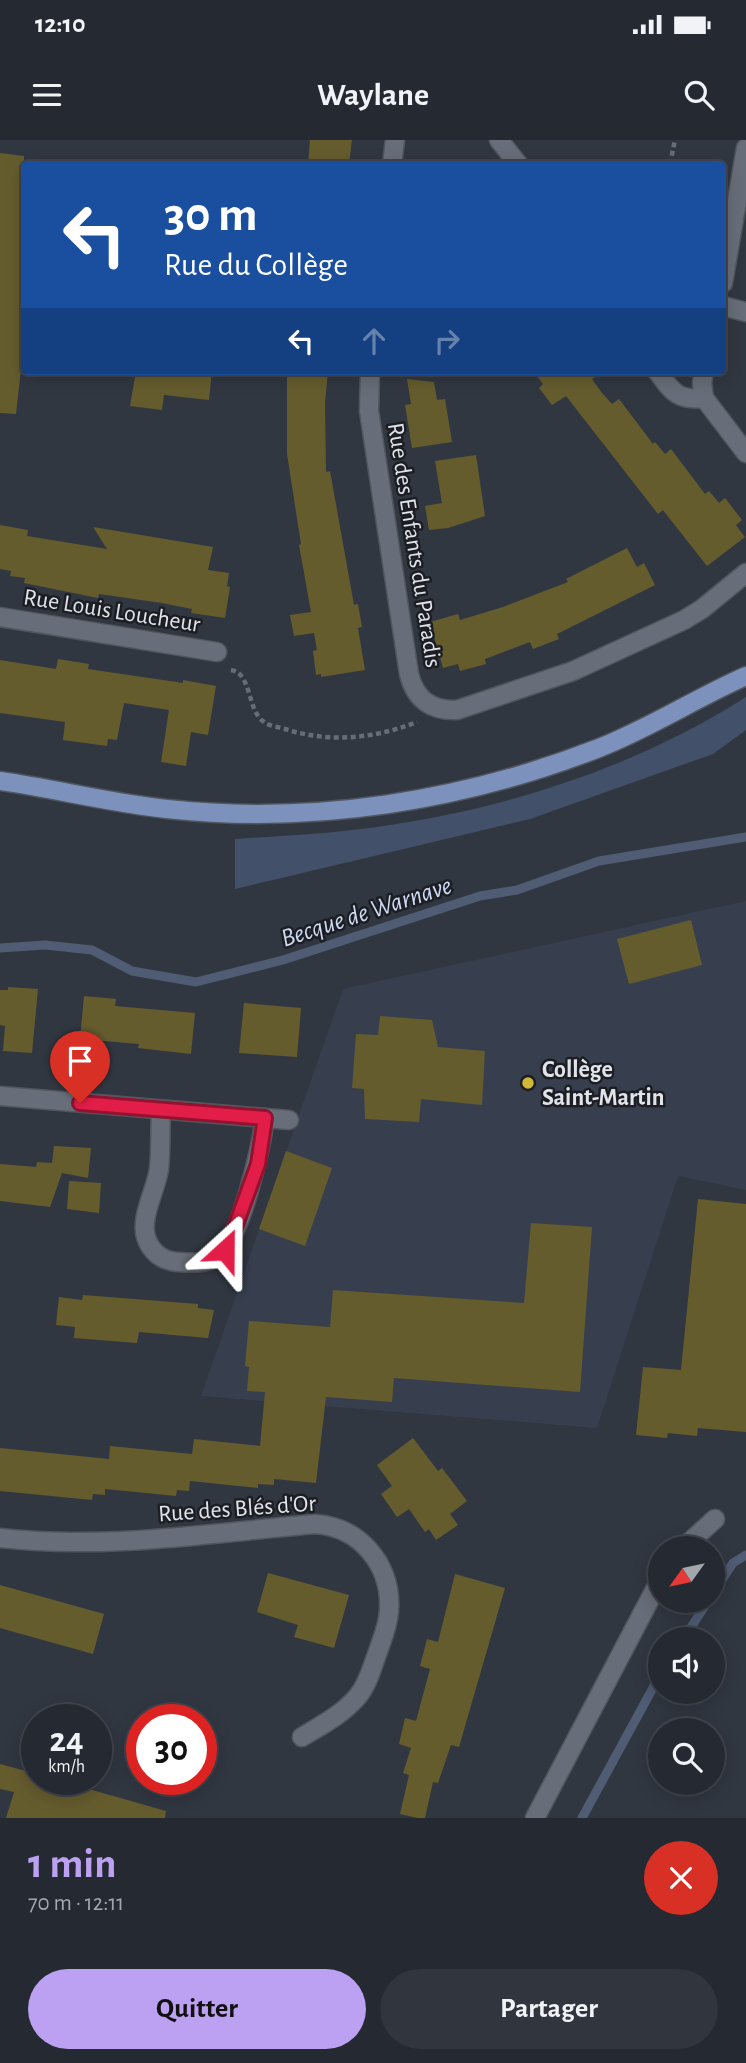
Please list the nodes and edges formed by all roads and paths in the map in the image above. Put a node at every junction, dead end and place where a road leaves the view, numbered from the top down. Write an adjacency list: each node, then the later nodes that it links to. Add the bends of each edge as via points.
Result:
1 (394, 140): 5 (street)
2 (499, 140): 6 (street)
3 (675, 140): 7 (path)
4 (746, 148): 8 (street)
5 (392, 161)
6 (516, 161)
7 (671, 161)
8 (726, 265)
9 (726, 307): 10 (street)
10 (746, 312)
11 (370, 375): 23 (street, Rue des Enfants du Paradis, via 369,411 411,682 421,699)
12 (661, 375): 14 (street, via 679,396)
13 (704, 375): 14 (street)
14 (704, 398): 15 (street)
15 (746, 453)
16 (746, 573): 23 (street, via 684,620 598,660 457,710)
17 (0, 617): 18 (street, Rue Louis Loucheur)
18 (216, 652)
19 (746, 668): 22 (main road)
20 (225, 669): 23 (path, via 236,671 243,679 263,722 306,735 344,739 394,731)
21 (746, 676): 22 (main road)
22 (727, 684): 24 (main road, via 641,730 566,760 485,785 398,803 311,811 216,812 126,804)
23 (438, 709)
24 (0, 780)
25 (0, 1096): 26 (street)
26 (161, 1110): 27 (street); 27 (street, via 159,1167 145,1230 151,1248 170,1261 204,1262 229,1244 258,1164)
27 (265, 1118): 28 (street)
28 (289, 1120)
29 (715, 1519): 30 (street)
30 (696, 1536)
31 (0, 1538): 33 (street, Rue des Blés d'Or, via 99,1542 315,1524 340,1528 354,1536 367,1547 386,1580 389,1613 385,1632 359,1695 334,1718)
32 (648, 1603): 34 (street)
33 (302, 1737)
34 (535, 1818)

